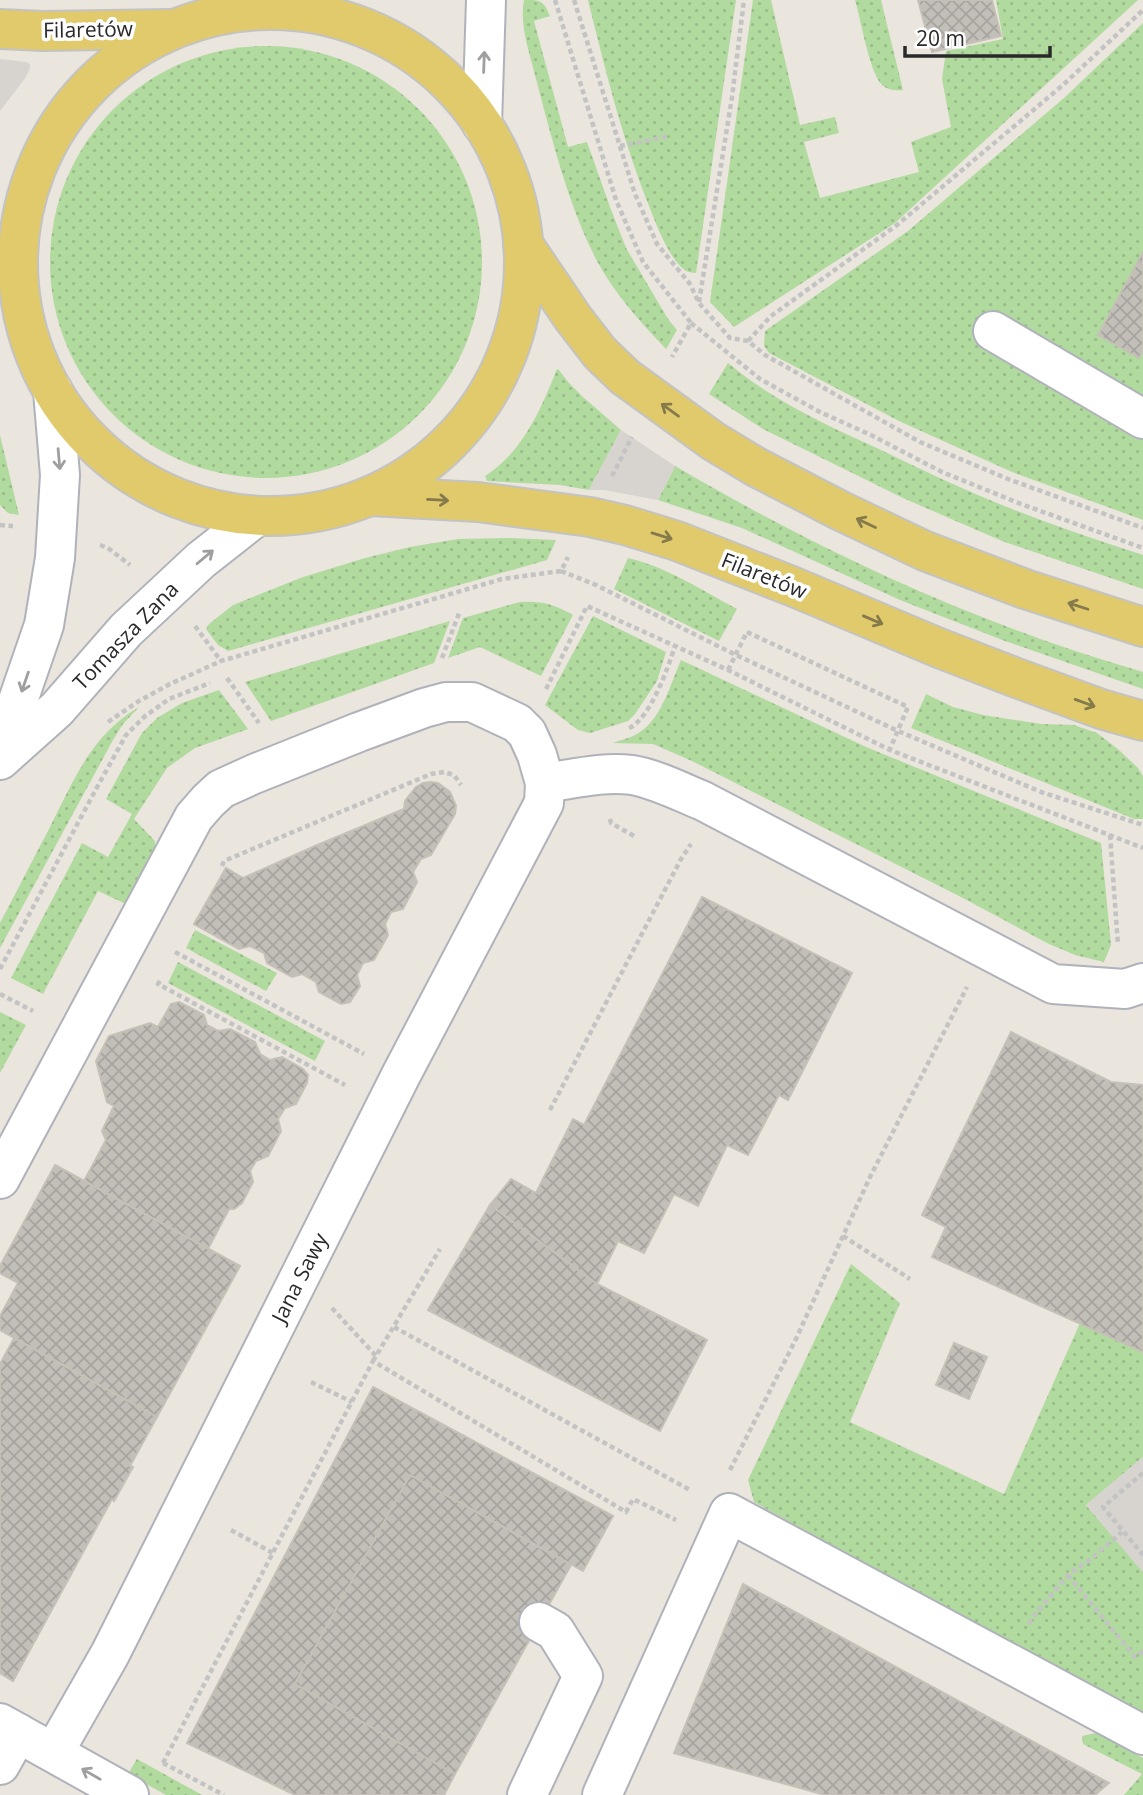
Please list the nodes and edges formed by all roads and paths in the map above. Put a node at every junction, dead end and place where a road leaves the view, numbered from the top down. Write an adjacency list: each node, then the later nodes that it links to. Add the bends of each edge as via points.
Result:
1 (486, 0): 9 (street, one-way to 1)
2 (555, 0): 15 (path, via 616,200 643,262)
3 (574, 0): 11 (path)
4 (744, 0): 14 (path)
5 (253, 6): 8 (main road); 9 (main road, via 321,15 379,35 431,67)
6 (1143, 10): 17 (path, via 1063,85 907,216 771,316)
7 (0, 29): 8 (main road, Filaretów)
8 (176, 29): 13 (main road, via 135,50 99,78 69,112 33,179)
9 (482, 124): 12 (main road, via 510,181)
10 (670, 136): 11 (path)
11 (620, 146): 14 (path, via 657,244 690,284)
12 (523, 244): 19 (main road, via 600,353); 21 (main road, via 522,294 515,326 491,388 439,452)
13 (10, 268): 18 (main road, via 33,347)
14 (699, 303): 17 (path, via 730,338)
15 (691, 323): 19 (path); 25 (path, via 760,379 820,412 942,472)
16 (993, 331): 20 (street)
17 (748, 341): 24 (path, via 920,442)
18 (53, 391): 22 (main road, via 88,437 132,475 192,504); 40 (street, one-way to 40, via 60,475 55,558 44,625)
19 (651, 396): 23 (path); 28 (main road, one-way to 19, via 925,551 756,467)
20 (1143, 419)
21 (370, 496): 22 (main road, via 314,512); 23 (main road, Filaretów, one-way to 23, via 478,502)
22 (257, 516): 41 (street, Tomasza Zana, one-way to 22, via 57,709 126,630 201,560)
23 (590, 517): 26 (path); 35 (main road, Filaretów, one-way to 35, via 677,541 952,653)
24 (1143, 528)
25 (1143, 548)
26 (561, 571): 27 (path, via 502,579 220,661); 30 (path)
27 (190, 620)
28 (1143, 626)
29 (675, 646): 31 (path); 34 (path, via 586,607); 37 (path, via 655,697 635,725)
30 (736, 654): 31 (path); 38 (path); 38 (path, via 747,632 908,707)
31 (728, 670): 39 (path)
32 (228, 678): 36 (path)
33 (210, 683): 53 (path, via 169,699 126,736)
34 (542, 697)
35 (1143, 721)
36 (260, 725)
37 (624, 730)
38 (898, 731): 39 (path); 45 (path, via 1041,792)
39 (890, 750): 46 (path)
40 (0, 753)
41 (0, 760)
42 (461, 785): 50 (path, via 454,775 431,774 224,861)
43 (544, 793): 51 (street, via 617,774 633,775 703,801); 58 (street, Jana Sawy); 60 (street, via 537,755 527,733 517,723 472,702 446,702 424,709 221,789 194,817)
44 (609, 814): 47 (path, via 611,823)
45 (1143, 825)
46 (1110, 835): 49 (path); 55 (path, via 1118,942)
47 (635, 836)
48 (696, 840): 59 (path)
49 (1143, 848)
50 (218, 873)
51 (986, 949): 55 (street, via 1053,984); 61 (path)
52 (175, 952): 58 (path)
53 (0, 969)
54 (158, 984): 58 (path)
55 (1134, 986)
56 (0, 994): 57 (path)
57 (33, 1011)
58 (393, 1091): 63 (street, Jana Sawy)
59 (550, 1110)
60 (0, 1179)
61 (843, 1236): 64 (path); 70 (path)
62 (440, 1249): 65 (path)
63 (301, 1276): 66 (path); 82 (street, Jana Sawy, via 116,1643)
64 (910, 1279)
65 (394, 1327): 66 (path); 73 (path, via 713,1503)
66 (375, 1359): 68 (path); 73 (path, via 626,1512 634,1499)
67 (311, 1382): 68 (path)
68 (352, 1402): 74 (path)
69 (1143, 1473): 72 (path, via 1103,1507)
70 (725, 1480)
71 (231, 1530): 74 (path)
72 (1122, 1532): 75 (path); 76 (path)
73 (708, 1536): 80 (street, via 729,1513); 86 (street)
74 (273, 1553): 84 (path, via 163,1763)
75 (1143, 1555)
76 (1068, 1575): 78 (path); 79 (path, via 1135,1657)
77 (539, 1622): 85 (street, via 555,1631 583,1676)
78 (1026, 1630)
79 (1143, 1651)
80 (1143, 1735)
81 (6, 1740): 82 (street)
82 (54, 1752): 83 (street, one-way to 82)
83 (129, 1795)
84 (224, 1795)
85 (527, 1795)
86 (602, 1795)

